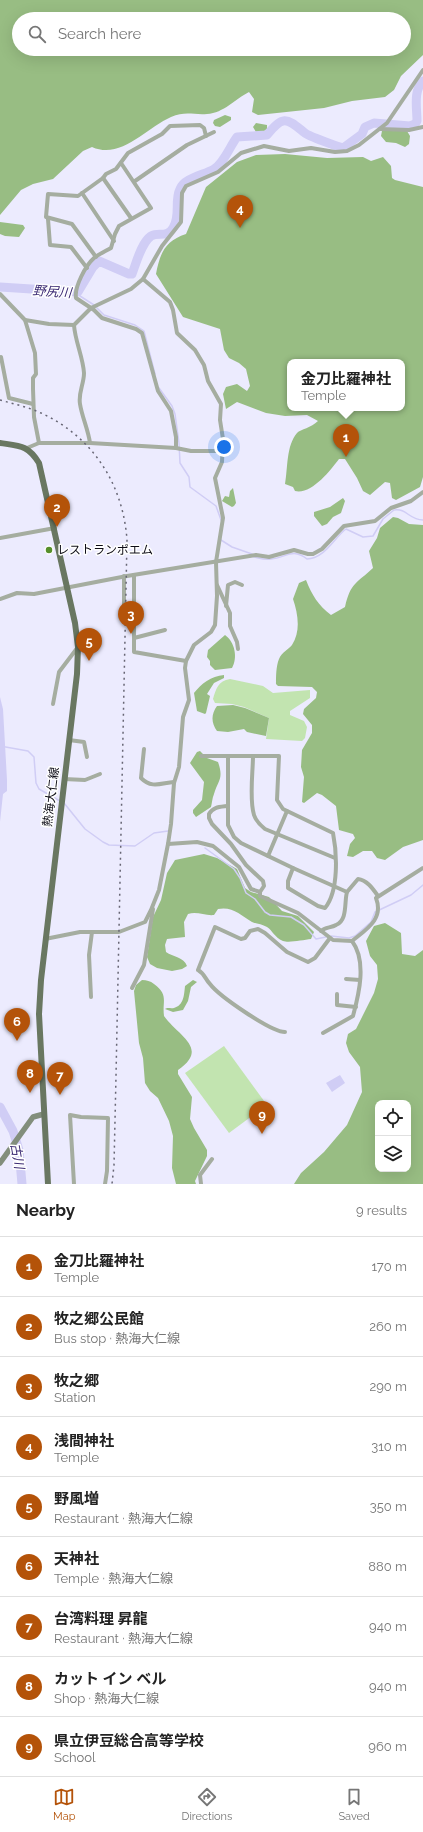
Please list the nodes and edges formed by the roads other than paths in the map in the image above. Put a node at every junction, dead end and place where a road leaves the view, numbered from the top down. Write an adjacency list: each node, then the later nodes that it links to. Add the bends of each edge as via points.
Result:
1 (423, 70): 3 (street, via 394,115)
2 (423, 127): 3 (street, via 415,130)
3 (380, 129): 15 (street, via 359,145 340,153 311,148 289,151 264,146 238,156 218,172 186,186 182,194 181,222 162,246)
4 (214, 132): 5 (street)
5 (206, 136): 6 (street, via 204,128 200,125 172,125 128,153); 8 (street, via 187,145)
6 (121, 163): 7 (street); 8 (street)
7 (103, 178): 9 (street); 10 (street)
8 (134, 181): 10 (street, via 151,208)
9 (82, 193): 11 (street, via 74,196 48,194 45,215); 12 (street)
10 (131, 218): 12 (street, via 117,228)
11 (48, 219): 13 (street, via 72,224); 14 (street, via 50,245 71,247)
12 (114, 241): 13 (street, via 111,248)
13 (96, 257): 14 (street)
14 (87, 268): 17 (street, via 75,290 75,296)
15 (143, 279): 17 (street, via 131,289); 27 (street, via 170,302 177,333 195,350 204,365 208,382 222,404)
16 (0, 294): 18 (street)
17 (94, 307): 19 (street); 26 (street, via 105,319 142,333 158,391 171,411)
18 (25, 320): 19 (street); 21 (street, via 35,353)
19 (74, 325): 24 (street, via 84,372 79,396 80,406)
20 (1, 357): 21 (street, via 9,398)
21 (33, 404): 23 (street)
22 (0, 443): 25 (main road)
23 (38, 443): 24 (street); 25 (street)
24 (90, 443): 26 (street)
25 (27, 448): 29 (main road, 熱海大仁線, via 39,463)
26 (178, 449): 27 (street)
27 (222, 451): 31 (street, via 222,462 215,478 223,518)
28 (423, 492): 31 (street, via 411,501 391,508 375,521 344,526 322,549 313,554 294,550 272,556 256,555)
29 (55, 528): 30 (street); 36 (main road, 熱海大仁線)
30 (0, 538)
31 (216, 562): 32 (street); 34 (street)
32 (134, 575): 33 (street); 41 (street)
33 (124, 576): 36 (street); 39 (street)
34 (216, 585): 38 (street); 44 (street, via 214,628 194,645)
35 (242, 585): 38 (street, via 235,582 228,585)
36 (68, 588): 37 (street, via 34,594 17,593); 42 (main road, 熱海大仁線)
37 (0, 599)
38 (226, 606): 43 (street)
39 (124, 621)
40 (165, 630): 41 (street)
41 (134, 638): 44 (street, via 134,650 137,654)
42 (78, 647): 45 (street, via 58,672); 46 (main road, 熱海大仁線)
43 (238, 649)
44 (186, 661): 54 (street, via 189,700 183,717 179,767)
45 (54, 704)
46 (69, 740): 51 (street, via 84,742); 53 (main road, 熱海大仁線)
47 (144, 749): 54 (street, via 141,778 150,785 160,786)
48 (201, 756): 49 (street)
49 (228, 756): 50 (street); 55 (street)
50 (253, 756): 56 (street, via 279,756 277,800); 57 (street, via 254,816 261,826)
51 (88, 757)
52 (100, 774): 53 (street, via 85,780)
53 (64, 779): 71 (main road, 熱海大仁線)
54 (174, 782): 58 (street)
55 (227, 806): 59 (street, via 228,824 234,837 241,844); 64 (street, via 213,809 209,818 246,865 263,881 264,886)
56 (287, 811): 57 (street); 60 (street, via 333,832)
57 (277, 834): 59 (street); 60 (street)
58 (168, 844): 64 (street, via 197,842 213,846 239,867 251,889); 67 (street, via 159,890)
59 (268, 856): 61 (street)
60 (335, 858): 63 (street)
61 (293, 868): 63 (street); 63 (street, via 288,888 318,906 325,908)
62 (423, 868): 66 (street)
63 (334, 885): 65 (street)
64 (260, 892): 68 (street, via 260,896 298,914)
65 (347, 892): 66 (street, via 360,879); 68 (street, via 340,922)
66 (378, 896): 72 (street, via 377,917)
67 (153, 906): 69 (street, via 142,923 119,932); 75 (street, via 144,965)
68 (321, 931): 70 (street)
69 (92, 932): 71 (street); 77 (street, via 89,955)
70 (330, 938): 72 (street); 79 (street, via 315,958 308,962 287,952 262,930 250,931 241,939 215,927 212,931 211,940 198,970 205,974 210,984 230,1003)
71 (44, 939): 81 (main road, 熱海大仁線, via 39,1014)
72 (352, 941): 74 (street, via 360,959)
73 (346, 980): 74 (street)
74 (360, 980): 78 (street)
75 (132, 988)
76 (337, 994): 78 (street, via 337,1005)
77 (91, 997)
78 (356, 1007): 80 (street, via 352,1018)
79 (285, 1032)
80 (323, 1034)
81 (44, 1114): 83 (street, via 33,1117); 84 (main road, 熱海大仁線)
82 (212, 1159): 87 (street, via 200,1176)
83 (0, 1163)
84 (48, 1184)
85 (74, 1184): 86 (street, via 70,1115 108,1118)
86 (105, 1184)
87 (201, 1184)

